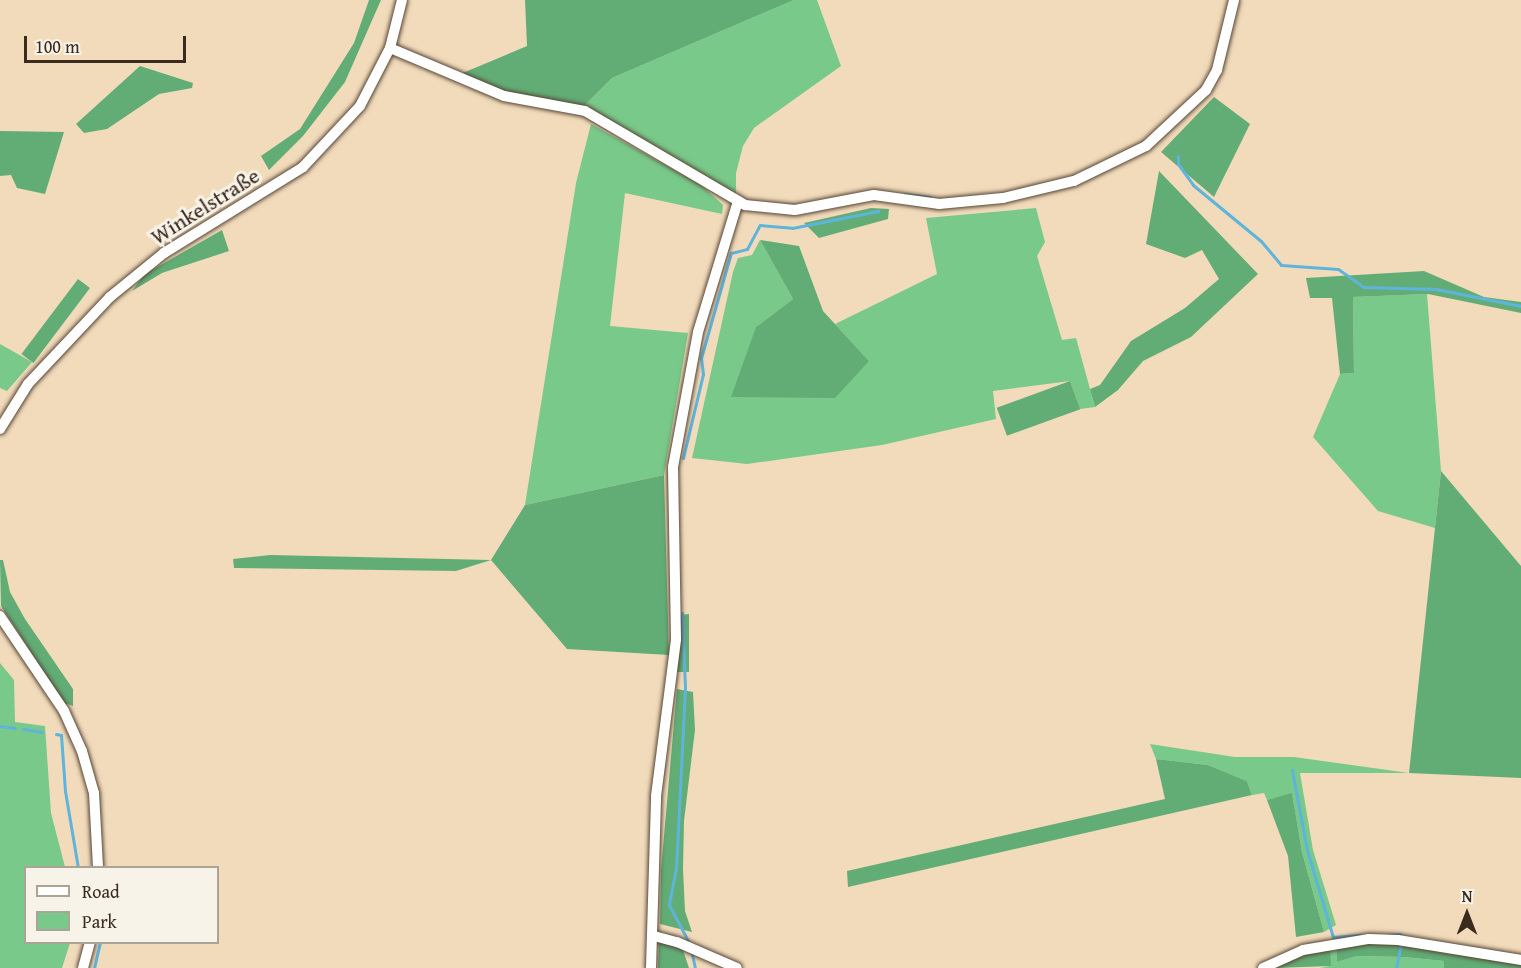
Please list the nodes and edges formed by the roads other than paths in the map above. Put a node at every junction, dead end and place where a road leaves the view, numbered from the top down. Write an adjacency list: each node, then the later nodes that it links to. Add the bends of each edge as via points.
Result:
1 (402, 0): 3 (street, Winkelstraße)
2 (1234, 0): 4 (street, via 1217,70 1206,90 1146,146 1074,181 1003,198 939,204 874,195 795,210)
3 (390, 48): 4 (street, via 504,96 585,111); 5 (street, Winkelstraße, via 360,106 303,167 164,254 110,297 28,384)
4 (738, 201): 8 (street, via 698,332 673,467 676,639 656,796)
5 (0, 429)
6 (0, 616): 7 (street, via 64,711 82,751 94,793)
7 (98, 866)
8 (654, 936): 12 (street); 13 (street)
9 (89, 944): 11 (street)
10 (1521, 960): 14 (street, via 1398,940 1368,939 1303,950)
11 (83, 968)
12 (651, 968)
13 (737, 968)
14 (1263, 968)

